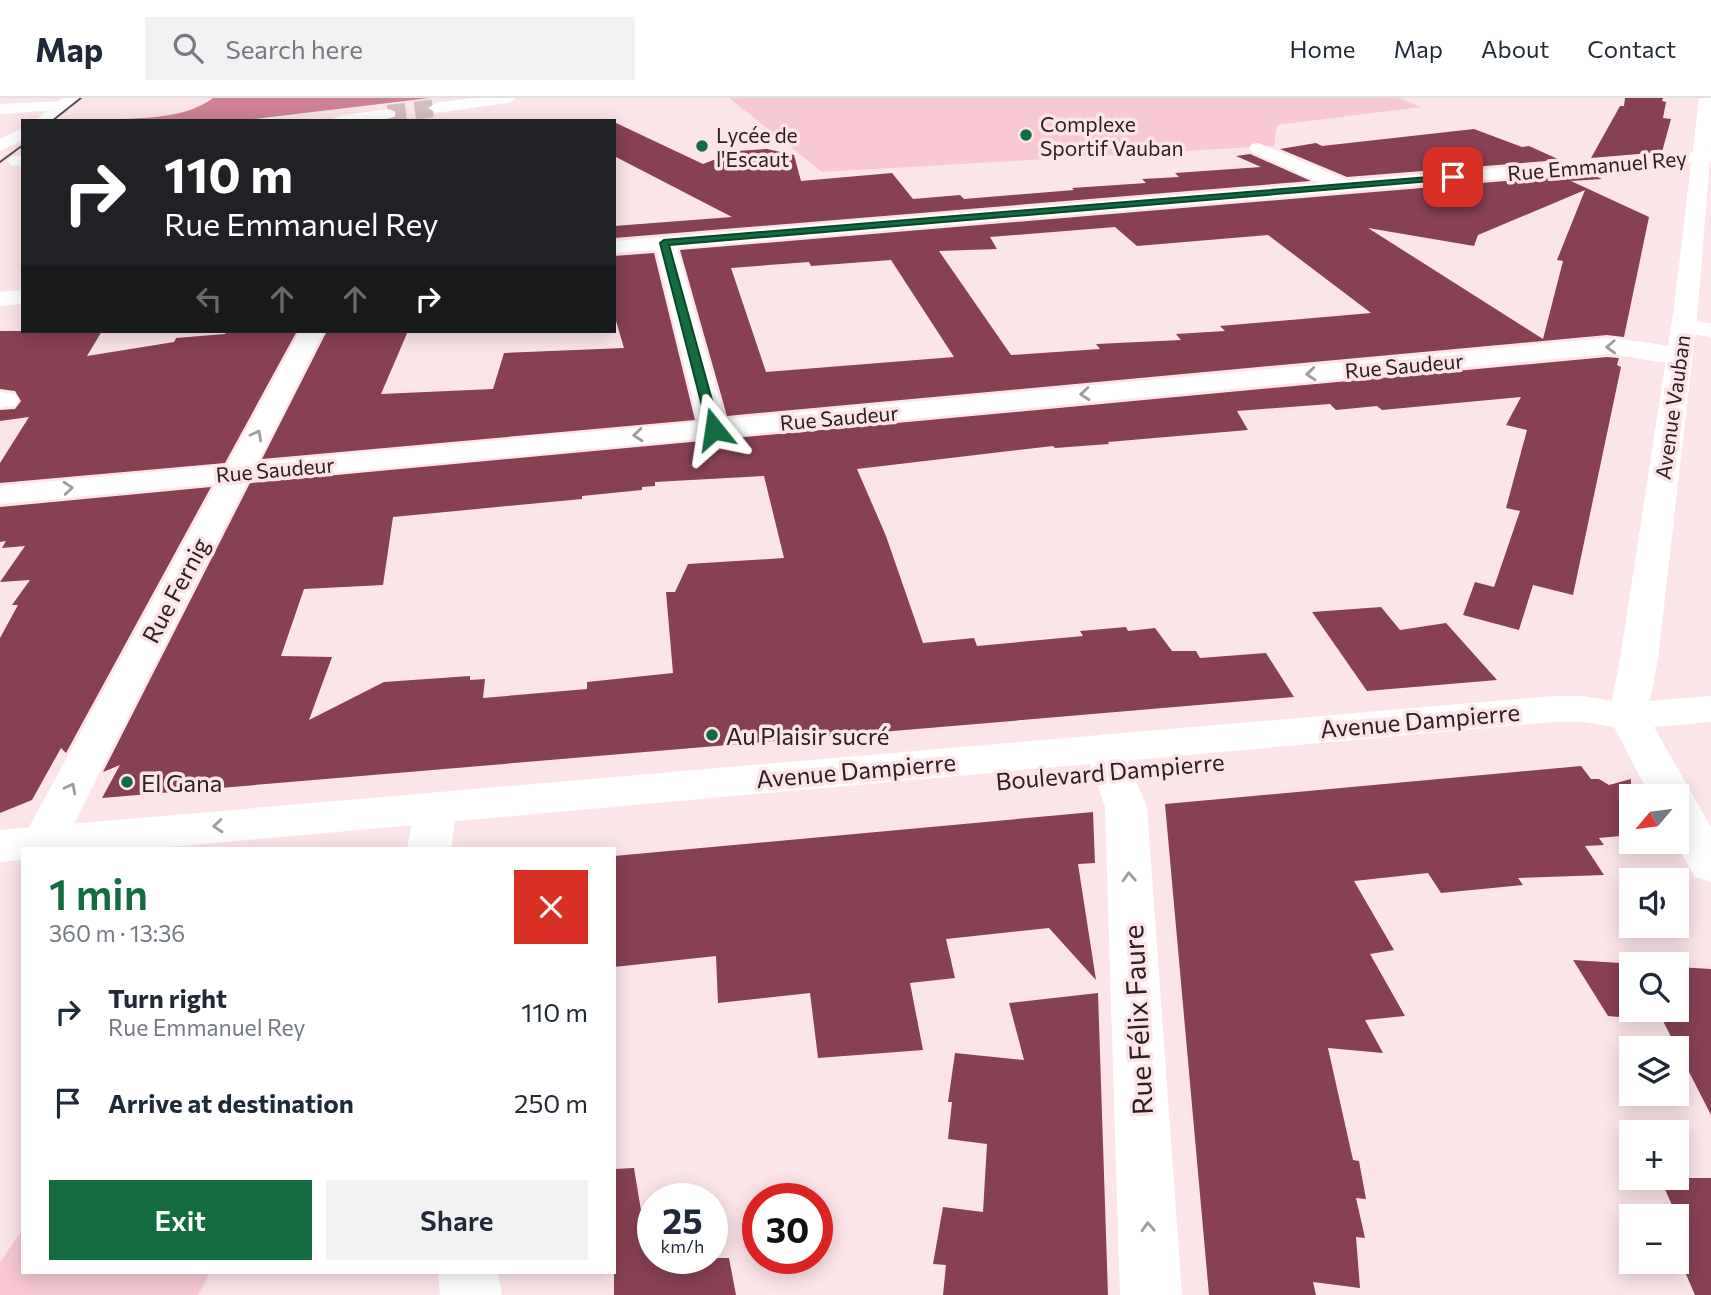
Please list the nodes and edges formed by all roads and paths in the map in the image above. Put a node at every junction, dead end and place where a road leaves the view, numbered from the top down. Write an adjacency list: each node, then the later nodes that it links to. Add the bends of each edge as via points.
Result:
1 (508, 98): 3 (street)
2 (1708, 107): 11 (street, Avenue Vauban)
3 (436, 108)
4 (0, 109): 5 (street)
5 (64, 112)
6 (388, 114): 7 (street)
7 (352, 119)
8 (21, 134): 9 (street)
9 (0, 146)
10 (1258, 148): 12 (street)
11 (1705, 156): 12 (street, Rue Emmanuel Rey); 17 (street, Avenue Vauban)
12 (1346, 186): 13 (street, Rue Emmanuel Rey)
13 (664, 243): 14 (street, Rue Emmanuel Rey); 21 (street)
14 (616, 247)
15 (21, 297): 16 (street)
16 (0, 299)
17 (1683, 326): 18 (street); 20 (street, Avenue Vauban)
18 (1711, 330)
19 (311, 333): 22 (street, Rue Fernig, one-way to 19)
20 (1678, 356): 21 (street, Rue Saudeur, one-way to 21, via 1607,346); 25 (street, Avenue Vauban)
21 (714, 429): 22 (street, Rue Saudeur, one-way to 22)
22 (237, 472): 23 (street, Rue Saudeur, one-way to 22); 31 (street, Rue Fernig, one-way to 22)
23 (0, 495)
24 (1711, 709): 25 (street)
25 (1628, 716): 26 (street, Boulevard Dampierre, via 1573,731); 27 (street)
26 (1109, 759): 29 (street, Boulevard Dampierre); 40 (street, Rue Félix Faure, one-way to 26, via 1126,807)
27 (1665, 784)
28 (1689, 828): 36 (street)
29 (432, 829): 32 (street, one-way to 32); 33 (street, Boulevard Dampierre)
30 (0, 846): 34 (street)
31 (39, 847)
32 (146, 847)
33 (273, 847)
34 (21, 851)
35 (21, 861): 37 (street)
36 (1711, 865)
37 (0, 872)
38 (468, 1274): 39 (street)
39 (471, 1295)
40 (1151, 1295)

